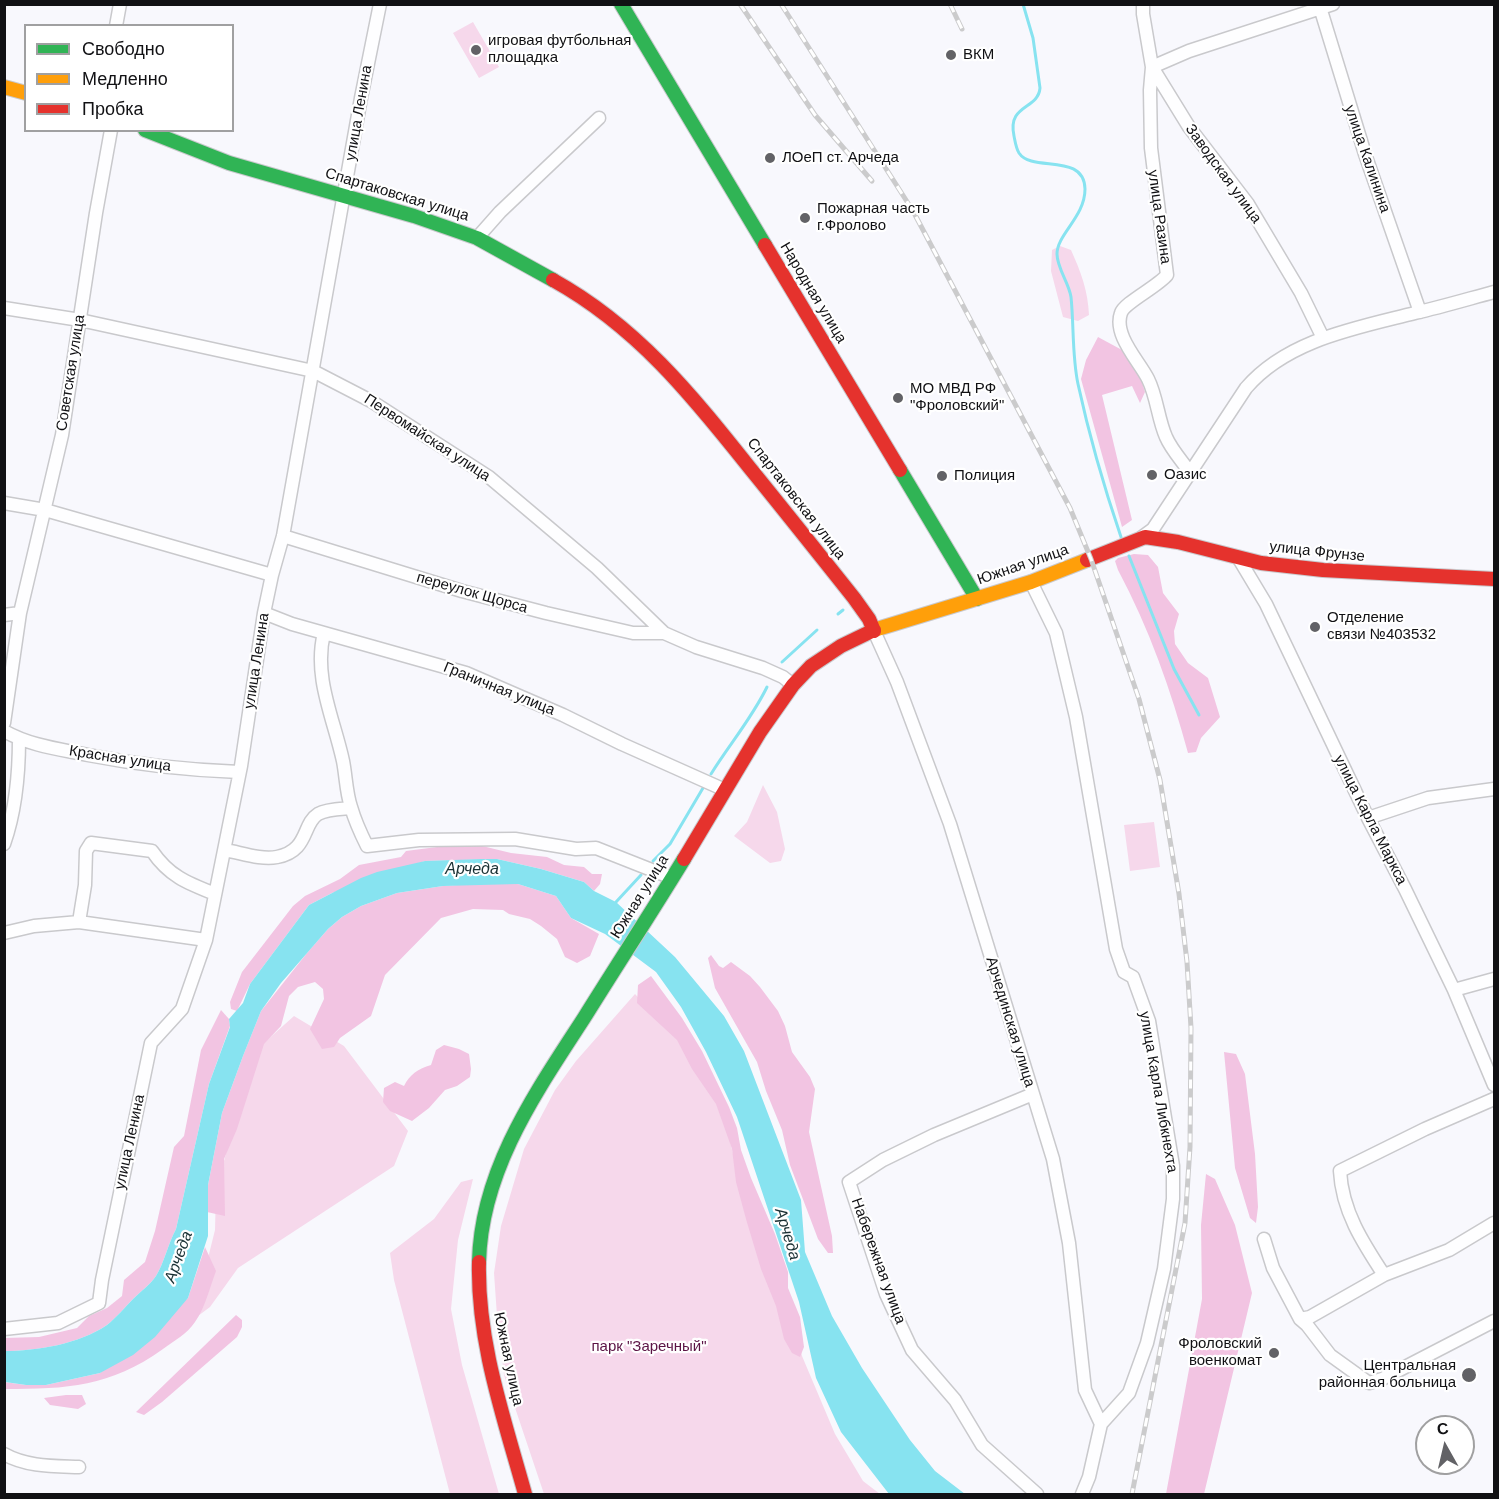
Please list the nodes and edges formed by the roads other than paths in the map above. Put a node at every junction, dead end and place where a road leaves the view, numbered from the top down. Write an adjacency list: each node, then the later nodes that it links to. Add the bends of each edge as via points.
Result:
1 (120, 4): 7 (street)
2 (380, 4): 14 (street, улица Ленина)
3 (621, 4): 31 (main road, Народная улица)
4 (1143, 4): 8 (street, Заводская улица)
5 (1333, 4): 6 (street)
6 (1320, 7): 8 (street); 18 (street, улица Калинина, via 1365,154)
7 (116, 24)
8 (1152, 67): 20 (street, Заводская улица, via 1189,127 1248,204); 22 (street, улица Разина, via 1151,148 1167,275 1124,307 1120,326 1126,344 1149,380 1166,438)
9 (4, 87): 10 (main road)
10 (24, 92)
11 (599, 118): 15 (street)
12 (111, 132): 19 (street, Советская улица)
13 (150, 132): 14 (main road, Спартаковская улица, via 229,163)
14 (345, 195): 15 (main road, Спартаковская улица); 21 (street, улица Ленина)
15 (477, 238): 35 (main road, Спартаковская улица, via 575,292 635,337 663,364 854,598)
16 (1494, 292): 18 (street)
17 (4, 308): 19 (street, Первомайская улица)
18 (1420, 312): 20 (street)
19 (80, 320): 21 (street, Первомайская улица); 24 (street, Советская улица, via 62,435)
20 (1323, 338): 22 (street, via 1258,373)
21 (313, 371): 25 (street, улица Ленина); 37 (street, Первомайская улица, via 371,400 489,477)
22 (1189, 471): 26 (street, via 1153,529)
23 (4, 503): 24 (street)
24 (45, 510): 28 (street); 32 (street, Советская улица)
25 (283, 536): 28 (street, улица Ленина); 37 (street, переулок Щорса, via 546,613 633,633)
26 (1139, 540): 27 (main road, улица Фрунзе, via 1178,542); 30 (main road, Южная улица)
27 (1239, 559): 29 (main road, улица Фрунзе, via 1334,571); 46 (street, улица Карла Маркса, via 1275,622)
28 (272, 575): 33 (street, улица Ленина)
29 (1494, 579)
30 (1031, 582): 31 (main road, Южная улица); 65 (street, улица Карла Либкнехта, via 1056,633 1077,717 1116,949 1124,972 1133,977 1149,1021 1173,1166 1164,1269 1147,1343 1130,1394)
31 (977, 598): 35 (main road, Южная улица)
32 (20, 613): 34 (street); 39 (street, Советская улица)
33 (264, 614): 36 (street, Граничная улица); 42 (street, улица Ленина)
34 (4, 615)
35 (874, 631): 38 (main road, Южная улица, via 830,652); 57 (street, Арчединская улица, via 950,824)
36 (324, 633): 44 (street, Граничная улица, via 466,673); 45 (street, via 320,668)
37 (664, 633): 38 (street, Первомайская улица, via 763,668)
38 (793, 685): 44 (main road, Южная улица)
39 (4, 723)
40 (4, 731): 41 (street, Красная улица)
41 (19, 739): 42 (street, Красная улица, via 159,768); 47 (street, via 12,823)
42 (239, 772): 48 (street, улица Ленина)
43 (1494, 789): 46 (street, via 1428,798)
44 (725, 790): 49 (main road, Южная улица)
45 (351, 808): 48 (street, via 318,814 290,853 265,857); 49 (street, via 367,846 419,840 515,839 576,849 596,848)
46 (1368, 818): 55 (street, улица Карла Маркса)
47 (4, 844)
48 (225, 850): 50 (street, улица Ленина)
49 (672, 878): 68 (main road, Южная улица, via 523,1115 490,1192 480,1252 482,1327)
50 (215, 894): 51 (street, via 173,875 152,851 91,843 86,851); 53 (street, улица Ленина)
51 (79, 922): 52 (street); 53 (street)
52 (4, 933)
53 (206, 940): 64 (street, улица Ленина, via 182,1009 151,1043 99,1303 58,1323)
54 (1494, 979): 55 (street)
55 (1454, 990): 56 (street, улица Карла Маркса)
56 (1494, 1085)
57 (1033, 1094): 65 (street, Арчединская улица, via 1053,1159 1067,1232 1085,1390); 69 (street, Набережная улица, via 933,1136 849,1182 886,1294 912,1350 955,1400 982,1445)
58 (1494, 1099): 61 (street, via 1340,1171 1341,1188 1353,1223)
59 (1494, 1223): 61 (street, via 1449,1250)
60 (1264, 1239): 62 (street, via 1273,1268)
61 (1384, 1275): 62 (street)
62 (1300, 1319): 63 (street, via 1330,1356 1369,1383)
63 (1494, 1322)
64 (4, 1329)
65 (1101, 1424): 70 (street)
66 (4, 1454): 67 (street, via 36,1465)
67 (79, 1467)
68 (525, 1494)
69 (1037, 1494)
70 (1082, 1494)

